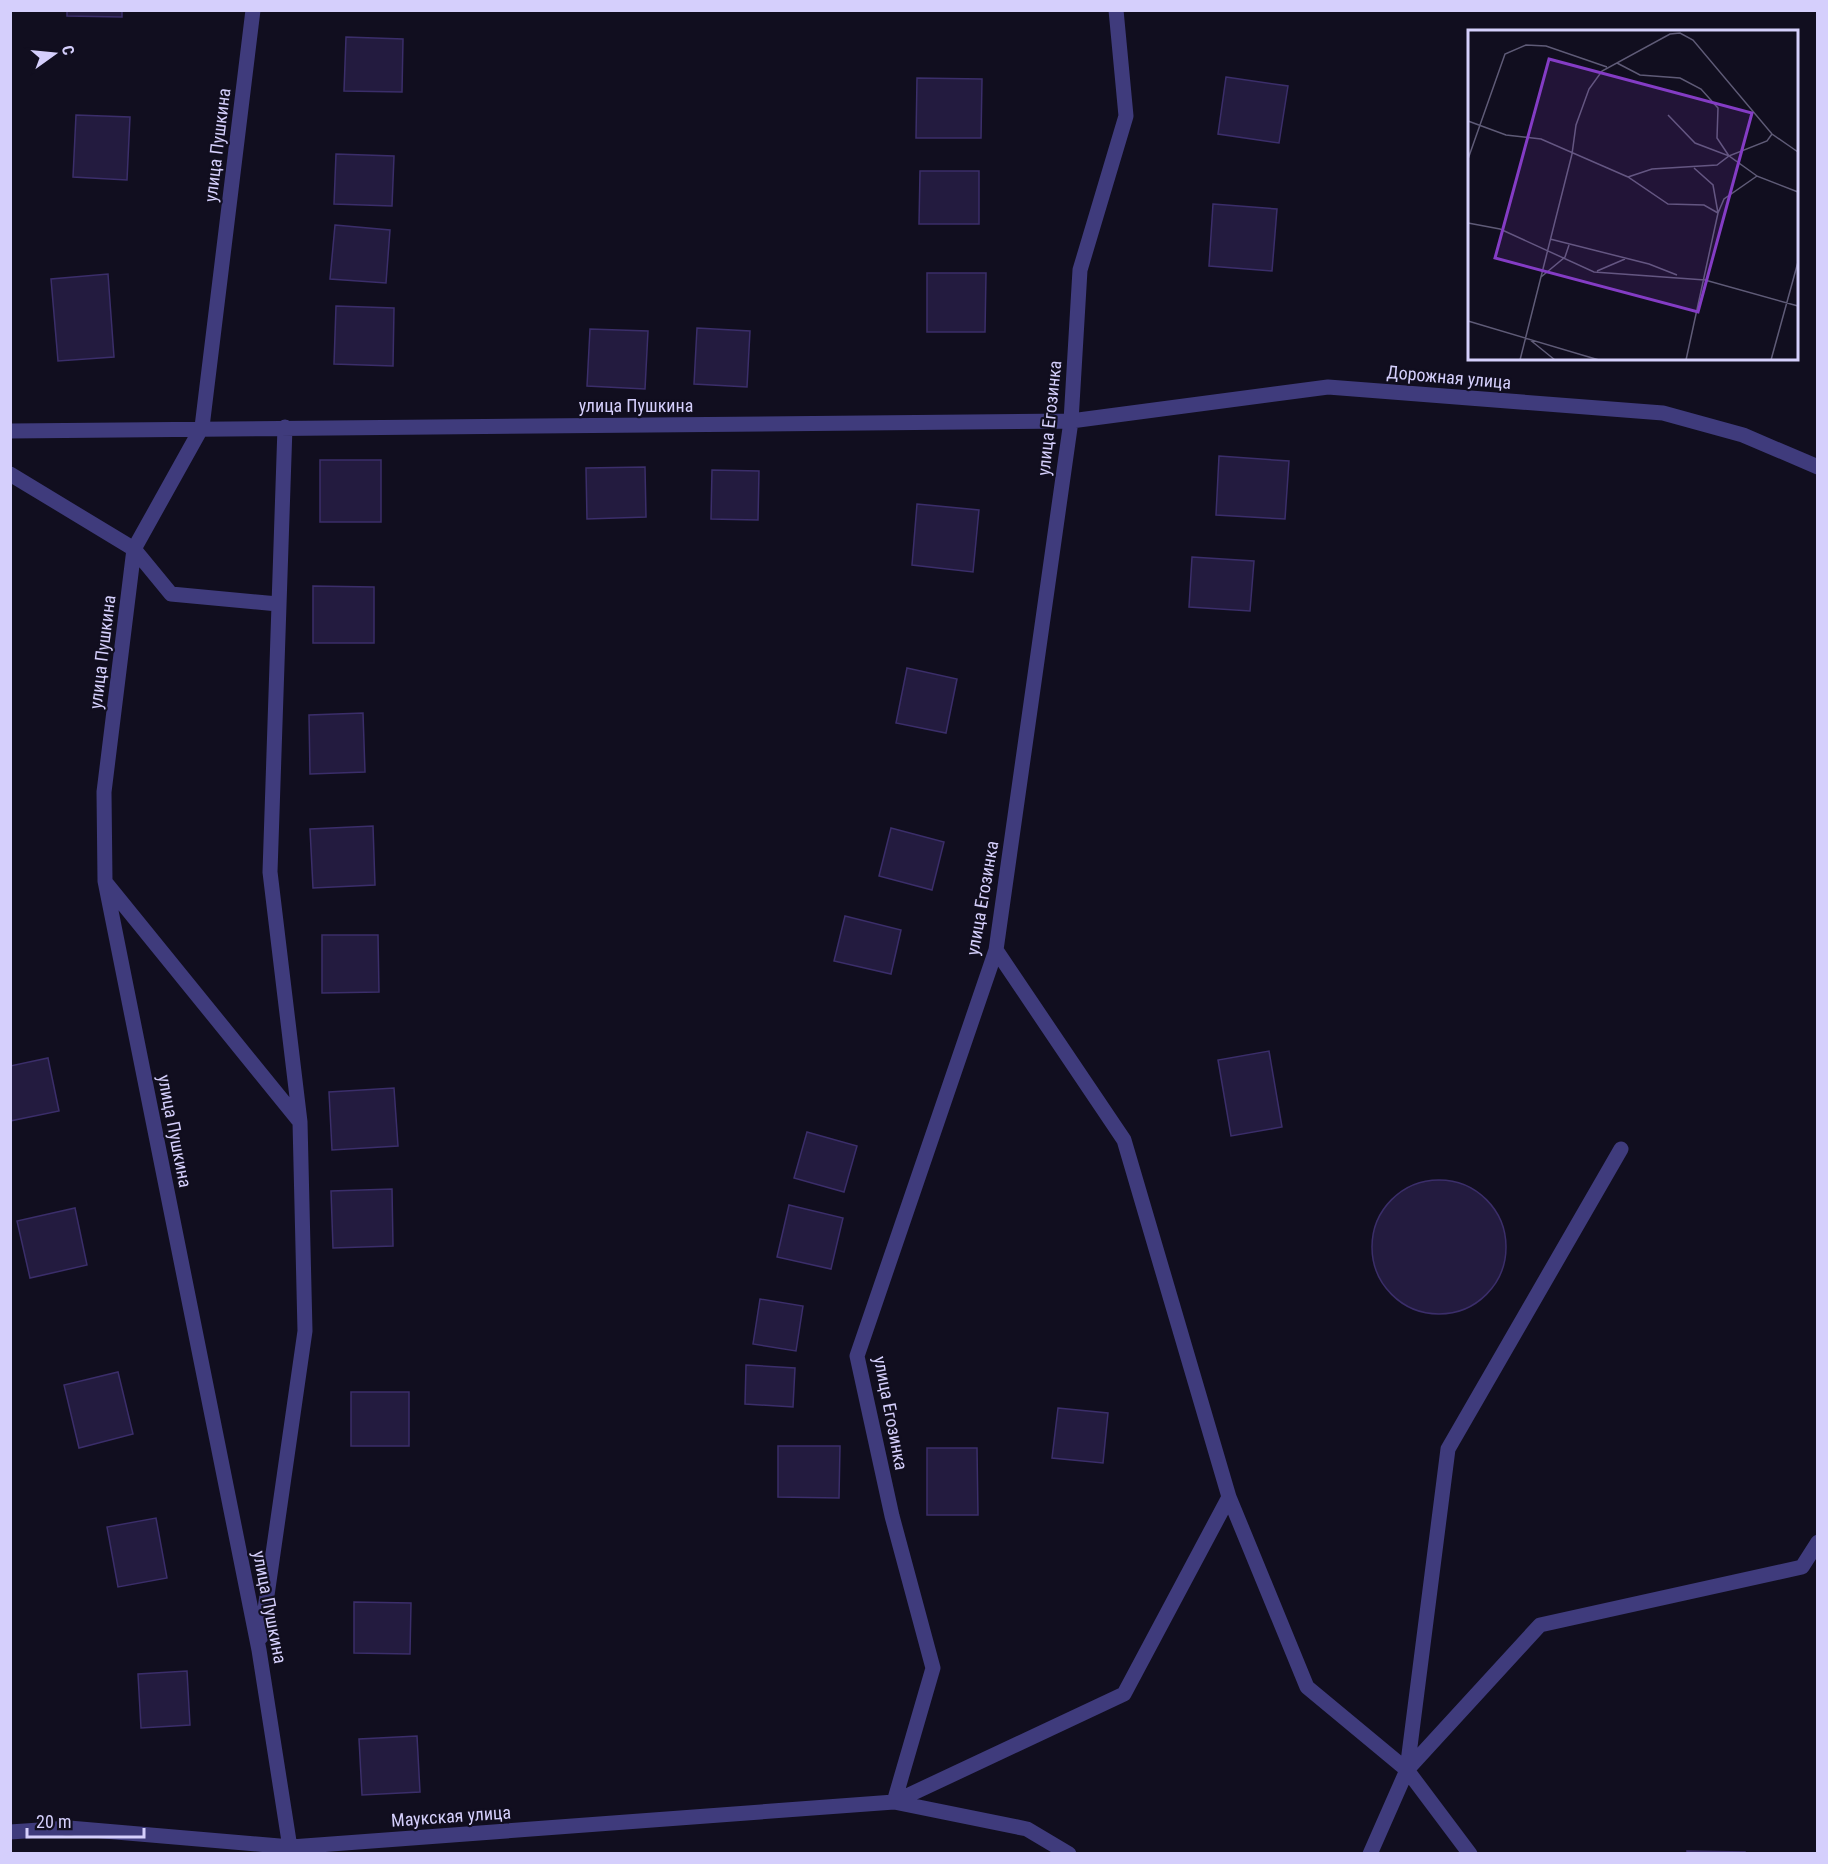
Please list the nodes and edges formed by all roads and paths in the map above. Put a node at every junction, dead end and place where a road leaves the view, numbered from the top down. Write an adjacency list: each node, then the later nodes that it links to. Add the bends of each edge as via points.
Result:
1 (253, 10): 4 (street, улица Пушкина)
2 (1116, 10): 3 (street, улица Егозинка, via 1126,116 1080,270)
3 (1071, 421): 5 (street, улица Пушкина); 7 (street, Дорожная улица, via 1328,387 1663,413 1743,435); 12 (street, улица Егозинка)
4 (202, 427): 5 (street, улица Пушкина); 6 (street); 9 (street, улица Пушкина)
5 (285, 427): 10 (street)
6 (10, 430)
7 (1818, 467)
8 (10, 474): 9 (street)
9 (134, 549): 10 (street, via 171,594); 11 (street, улица Пушкина, via 104,792)
10 (278, 604): 13 (street, via 270,872)
11 (105, 881): 13 (street); 17 (street, улица Пушкина)
12 (996, 950): 15 (street, via 1124,1140); 19 (street, улица Егозинка, via 857,1356 892,1516 933,1668)
13 (300, 1122): 17 (street, via 305,1331)
14 (1621, 1149): 18 (street, via 1448,1449)
15 (1229, 1497): 18 (street, via 1307,1687); 19 (street, via 1124,1694)
16 (1818, 1542): 18 (street, via 1802,1567 1540,1625)
17 (259, 1650): 21 (street, улица Пушкина)
18 (1407, 1770): 23 (street); 24 (street)
19 (894, 1803): 21 (street, Маукская улица); 22 (street, via 1027,1829)
20 (10, 1832): 21 (street, Маукская улица, via 69,1828)
21 (291, 1850)
22 (1069, 1854)
23 (1370, 1854)
24 (1470, 1854)

